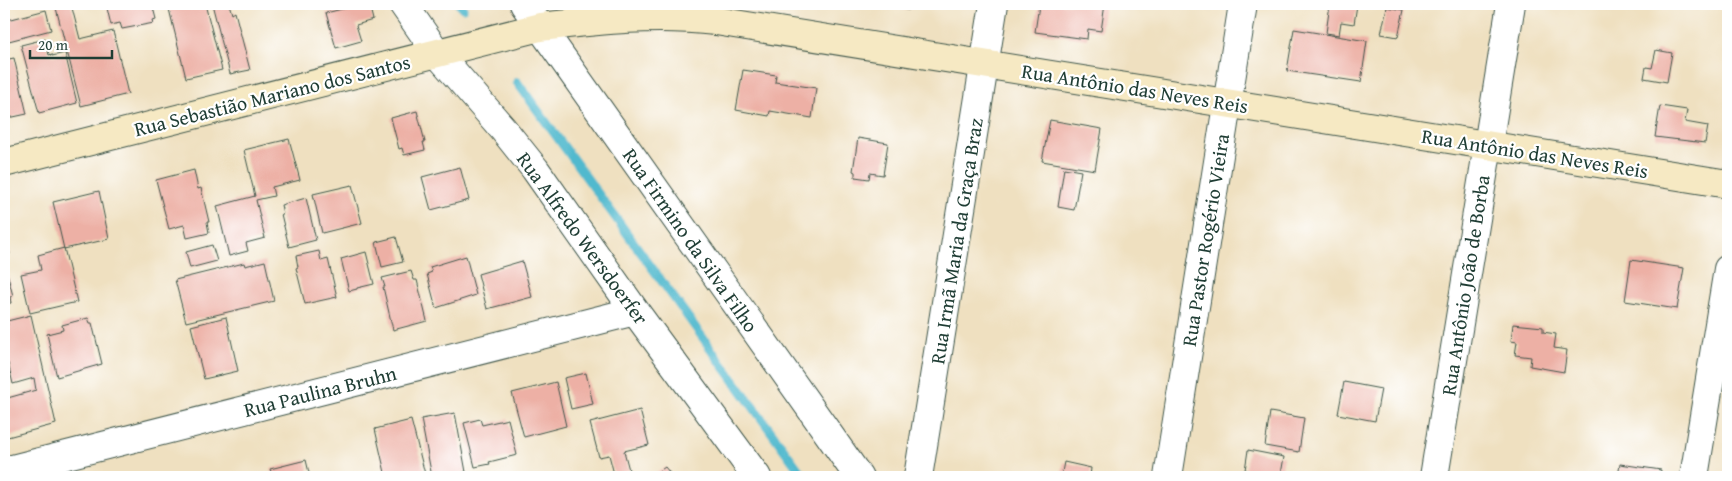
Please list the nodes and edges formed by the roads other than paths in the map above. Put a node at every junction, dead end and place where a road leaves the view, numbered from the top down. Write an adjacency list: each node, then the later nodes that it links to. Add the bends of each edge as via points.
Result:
1 (403, 4): 7 (street, Rua Alfredo Wersdoerfer)
2 (524, 4): 6 (street, Rua Firmino da Silva Filho)
3 (994, 4): 8 (street, Rua Irmã Maria da Graça Braz)
4 (1243, 4): 9 (street, Rua Pastor Rogério Vieira)
5 (1511, 4): 10 (street, Rua Antônio João de Borba)
6 (540, 27): 7 (street, Rua Sebastião Mariano dos Santos); 8 (street, Rua Antônio das Neves Reis, via 613,19 683,17); 17 (street, Rua Firmino da Silva Filho)
7 (437, 53): 11 (street, Rua Sebastião Mariano dos Santos); 14 (street, Rua Alfredo Wersdoerfer, via 535,169)
8 (985, 64): 9 (street, Rua Antônio das Neves Reis); 18 (street, Rua Irmã Maria da Graça Braz)
9 (1227, 103): 10 (street, Rua Antônio das Neves Reis); 19 (street, Rua Pastor Rogério Vieira)
10 (1488, 145): 12 (street, Rua Antônio das Neves Reis); 20 (street, Rua Antônio João de Borba)
11 (4, 163)
12 (1728, 184)
13 (1728, 268): 21 (street)
14 (635, 311): 15 (street, Rua Paulina Bruhn); 16 (street, Rua Alfredo Wersdoerfer)
15 (4, 471)
16 (757, 477)
17 (859, 477)
18 (918, 477)
19 (1168, 477)
20 (1434, 477)
21 (1694, 477)

